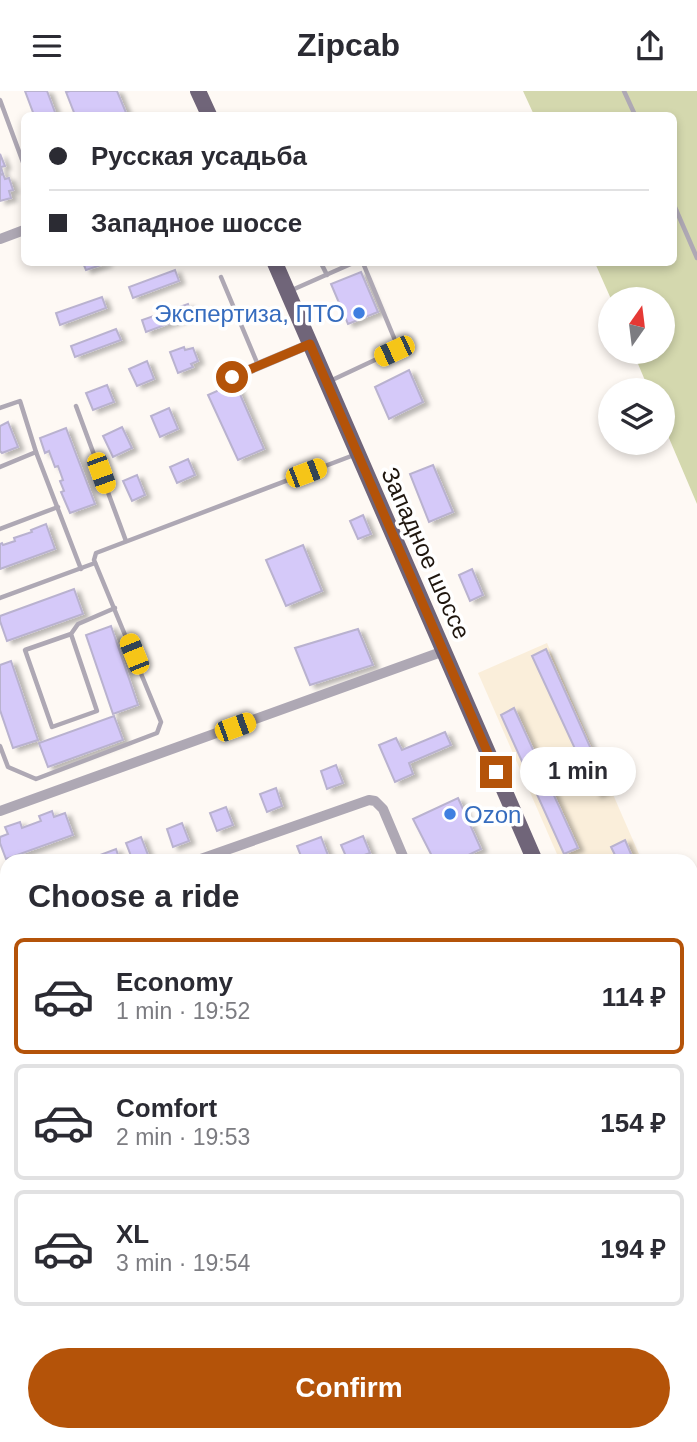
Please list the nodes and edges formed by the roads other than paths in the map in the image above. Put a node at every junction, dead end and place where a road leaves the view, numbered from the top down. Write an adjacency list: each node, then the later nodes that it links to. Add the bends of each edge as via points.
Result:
1 (198, 91): 4 (main road)
2 (624, 91): 5 (lane)
3 (0, 100): 6 (lane)
4 (208, 112)
5 (634, 112)
6 (8, 117): 7 (lane); 8 (lane)
7 (0, 120)
8 (21, 156)
9 (677, 212): 12 (lane)
10 (21, 229): 11 (street)
11 (0, 239)
12 (697, 258)
13 (276, 266): 19 (main road, Западное шоссе)
14 (322, 266): 17 (lane)
15 (346, 266): 17 (lane)
16 (364, 266): 23 (lane, via 397,348)
17 (327, 275): 19 (lane)
18 (221, 277): 21 (lane)
19 (288, 292): 20 (main road, Западное шоссе)
20 (310, 344): 21 (street); 23 (main road, Западное шоссе)
21 (259, 366): 22 (street)
22 (232, 377)
23 (328, 383): 27 (main road, Западное шоссе)
24 (76, 406): 31 (lane)
25 (0, 408): 26 (lane, via 19,401)
26 (36, 452): 28 (lane); 29 (lane)
27 (358, 454): 31 (lane); 37 (main road, Западное шоссе)
28 (0, 467)
29 (58, 507): 30 (lane); 33 (lane)
30 (0, 529)
31 (126, 541): 32 (lane, via 96,553)
32 (95, 563): 33 (lane); 35 (lane)
33 (81, 569): 34 (lane)
34 (0, 598)
35 (115, 608): 36 (lane, via 78,624); 38 (lane, via 162,722 157,733 36,779 8,767)
36 (71, 634): 36 (lane, via 25,650 52,727 97,711)
37 (444, 651): 39 (street); 42 (main road, Западное шоссе)
38 (0, 746)
39 (0, 811)
40 (225, 854): 41 (street, via 369,800 383,809)
41 (402, 854)
42 (532, 854)

